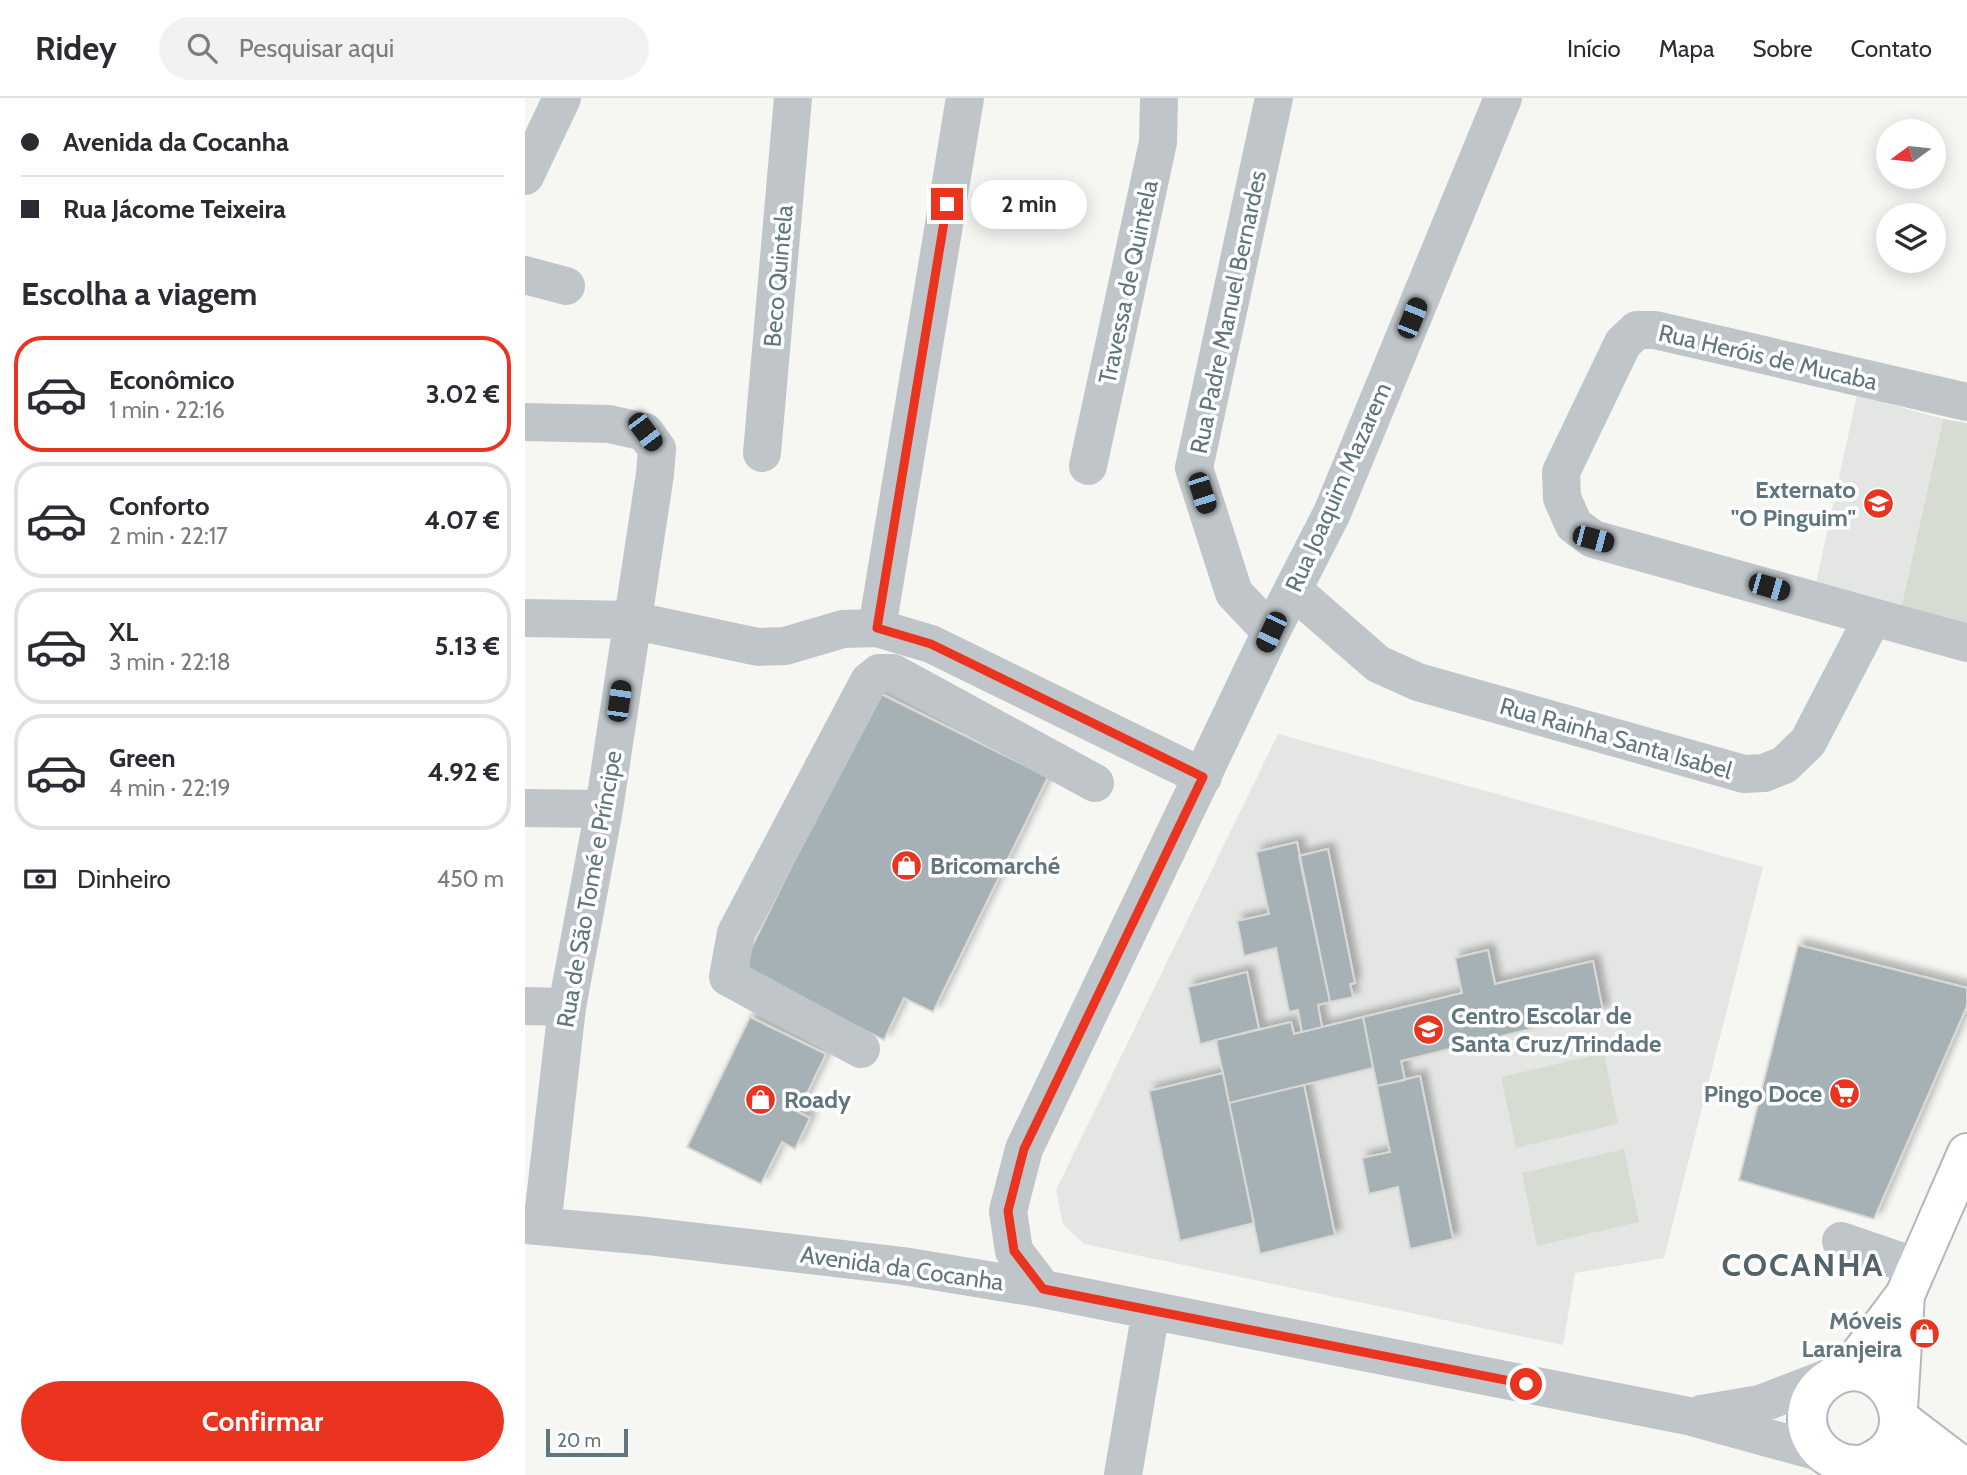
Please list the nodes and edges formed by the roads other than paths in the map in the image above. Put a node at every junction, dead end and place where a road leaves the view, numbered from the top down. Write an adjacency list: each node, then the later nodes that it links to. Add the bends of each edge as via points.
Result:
1 (562, 98): 7 (street)
2 (793, 98): 12 (street, Beco Quintela)
3 (965, 98): 18 (street)
4 (1159, 98): 13 (street, Travessa de Quintela, via 1159,142)
5 (1274, 98): 19 (street, Rua Padre Manuel Bernardes, via 1194,468 1234,593)
6 (1503, 98): 14 (street, Rua Joaquim Mazarem, via 1332,513)
7 (525, 176)
8 (525, 275): 9 (street)
9 (566, 286)
10 (1967, 402): 15 (street, Rua Heróis de Mucaba, via 1655,330 1637,330 1623,343 1562,472 1562,498 1574,525 1593,539)
11 (525, 422): 17 (street, Rua de São Tomé e Príncipe, via 609,424 645,432 657,449)
12 (762, 453)
13 (1089, 466)
14 (1293, 590): 15 (street, Rua Rainha Santa Isabel, via 1378,664 1418,682 1744,774 1784,765 1808,742); 19 (street, Rua Joaquim Mazarem)
15 (1873, 617): 20 (street)
16 (525, 618): 17 (street)
17 (631, 620): 18 (street, via 758,646 785,646 843,629); 24 (street, Rua de São Tomé e Príncipe)
18 (877, 628): 21 (street, via 931,644)
19 (1271, 632): 21 (street, Rua Joaquim Mazarem)
20 (1967, 643)
21 (1203, 777): 32 (street, Rua Joaquim Mazarem, via 1024,1149 1008,1211 1014,1251)
22 (1095, 783): 27 (street, via 893,673 879,673 869,681 736,933 729,977)
23 (525, 808): 24 (street)
24 (604, 809): 26 (street, Rua de São Tomé e Príncipe)
25 (525, 1006): 26 (street)
26 (567, 1007): 29 (street, Rua de São Tomé e Príncipe)
27 (861, 1049)
28 (1967, 1153): 31 (main road)
29 (534, 1226): 32 (street, Avenida da Cocanha, via 890,1264)
30 (1841, 1241): 31 (street)
31 (1911, 1281): 34 (main road); 35 (main road)
32 (1043, 1289): 33 (street, Avenida da Cocanha)
33 (1151, 1310): 36 (street, Avenida da Cocanha); 39 (street)
34 (1842, 1374): 35 (main road, via 1861,1373 1885,1384); 36 (street, via 1760,1404); 37 (main road, via 1823,1383 1807,1410 1813,1441)
35 (1899, 1413): 37 (main road, via 1893,1443 1873,1461); 38 (main road)
36 (1688, 1416): 37 (street, Avenida da Cocanha)
37 (1842, 1464): 38 (main road)
38 (1967, 1472)
39 (1122, 1475)

